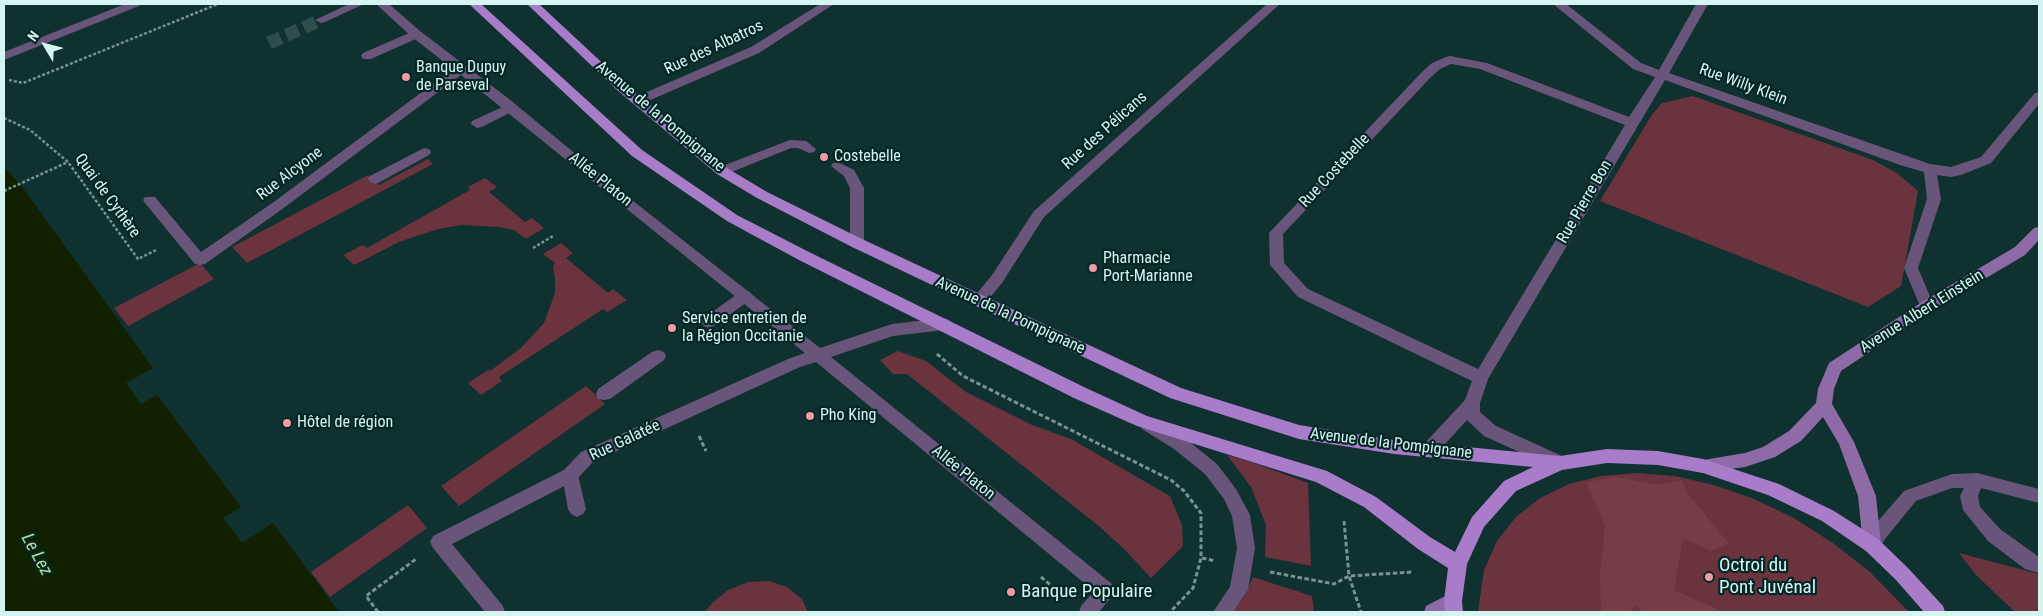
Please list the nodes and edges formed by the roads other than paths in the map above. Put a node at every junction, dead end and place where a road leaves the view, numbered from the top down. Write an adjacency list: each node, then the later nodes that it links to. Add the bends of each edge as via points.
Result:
1 (135, 4): 12 (street)
2 (358, 4): 10 (street)
3 (382, 4): 11 (street, Allée Platon)
4 (475, 4): 34 (main road, via 637,153 691,192 804,256)
5 (533, 4): 17 (main road, Avenue de la Pompignane)
6 (828, 4): 17 (street, Rue des Albatros, via 755,50)
7 (1274, 4): 31 (street, Rue des Pélicans, via 1039,214)
8 (1559, 4): 15 (street, Rue Willy Klein, via 1637,66)
9 (1702, 4): 15 (street, Rue Pierre Bon)
10 (321, 20)
11 (416, 34): 13 (street); 14 (street, Allée Platon)
12 (4, 56)
13 (367, 56)
14 (462, 68): 18 (street, Allée Platon); 27 (street, Rue Alcyone, via 200,260)
15 (1662, 75): 19 (street, Rue Pierre Bon); 24 (street, Rue Willy Klein)
16 (2039, 96): 24 (street, Rue Willy Klein, via 1986,160 1950,172)
17 (637, 101): 25 (main road, Avenue de la Pompignane)
18 (510, 106): 20 (street); 30 (street, Allée Platon)
19 (1632, 123): 37 (street, Rue Pierre Bon); 37 (street, Rue Costebelle, via 1483,66 1450,60 1426,75 1276,233 1277,265 1303,293)
20 (477, 124)
21 (809, 149): 25 (street, via 801,144 790,144)
22 (424, 152): 26 (street)
23 (838, 166): 29 (street, via 849,173 857,188)
24 (1930, 169): 32 (street, via 1934,200 1911,268)
25 (722, 171): 29 (main road, Avenue de la Pompignane)
26 (375, 178)
27 (150, 200)
28 (2039, 232): 32 (main road, Avenue Albert Einstein, via 2020,251)
29 (857, 243): 31 (main road, Avenue de la Pompignane)
30 (745, 296): 33 (street); 36 (street, Allée Platon)
31 (979, 302): 42 (main road, Avenue de la Pompignane, via 1176,393 1299,432)
32 (1927, 306): 40 (main road, Avenue Albert Einstein, via 1835,366)
33 (709, 322)
34 (944, 324): 36 (street, via 892,330); 41 (main road)
35 (658, 356): 38 (street)
36 (820, 356): 45 (street, Rue Galatée, via 794,362 587,457); 54 (street, Allée Platon, via 1106,590)
37 (1481, 378): 39 (street, Rue Pierre Bon)
38 (604, 394)
39 (1472, 403): 42 (street, Rue Pierre Bon); 43 (street, via 1472,414 1490,431)
40 (1824, 405): 44 (main road, Avenue Albert Einstein, via 1795,436 1769,452 1745,460); 49 (main road, via 1846,442 1867,496)
41 (1143, 421): 50 (main road, via 1320,476 1370,502); 55 (street, via 1212,469 1241,515 1246,548 1239,590)
42 (1429, 450): 43 (main road, Avenue de la Pompignane)
43 (1560, 463): 44 (main road, via 1607,456 1658,458); 50 (main road, via 1510,486 1478,522)
44 (1703, 466): 49 (main road, via 1773,489 1828,516)
45 (570, 475): 48 (street); 53 (street, Rue Galatée, via 435,536)
46 (1977, 480): 47 (street); 49 (street, via 1952,481 1910,496); 51 (street, via 1969,496 1972,510 1994,535 2031,563)
47 (2039, 496)
48 (577, 509)
49 (1872, 546): 57 (main road)
50 (1458, 564): 52 (main road)
51 (2039, 565)
52 (1454, 607): 56 (main road)
53 (496, 612)
54 (1088, 612)
55 (1222, 612)
56 (1433, 612)
57 (1936, 612)

